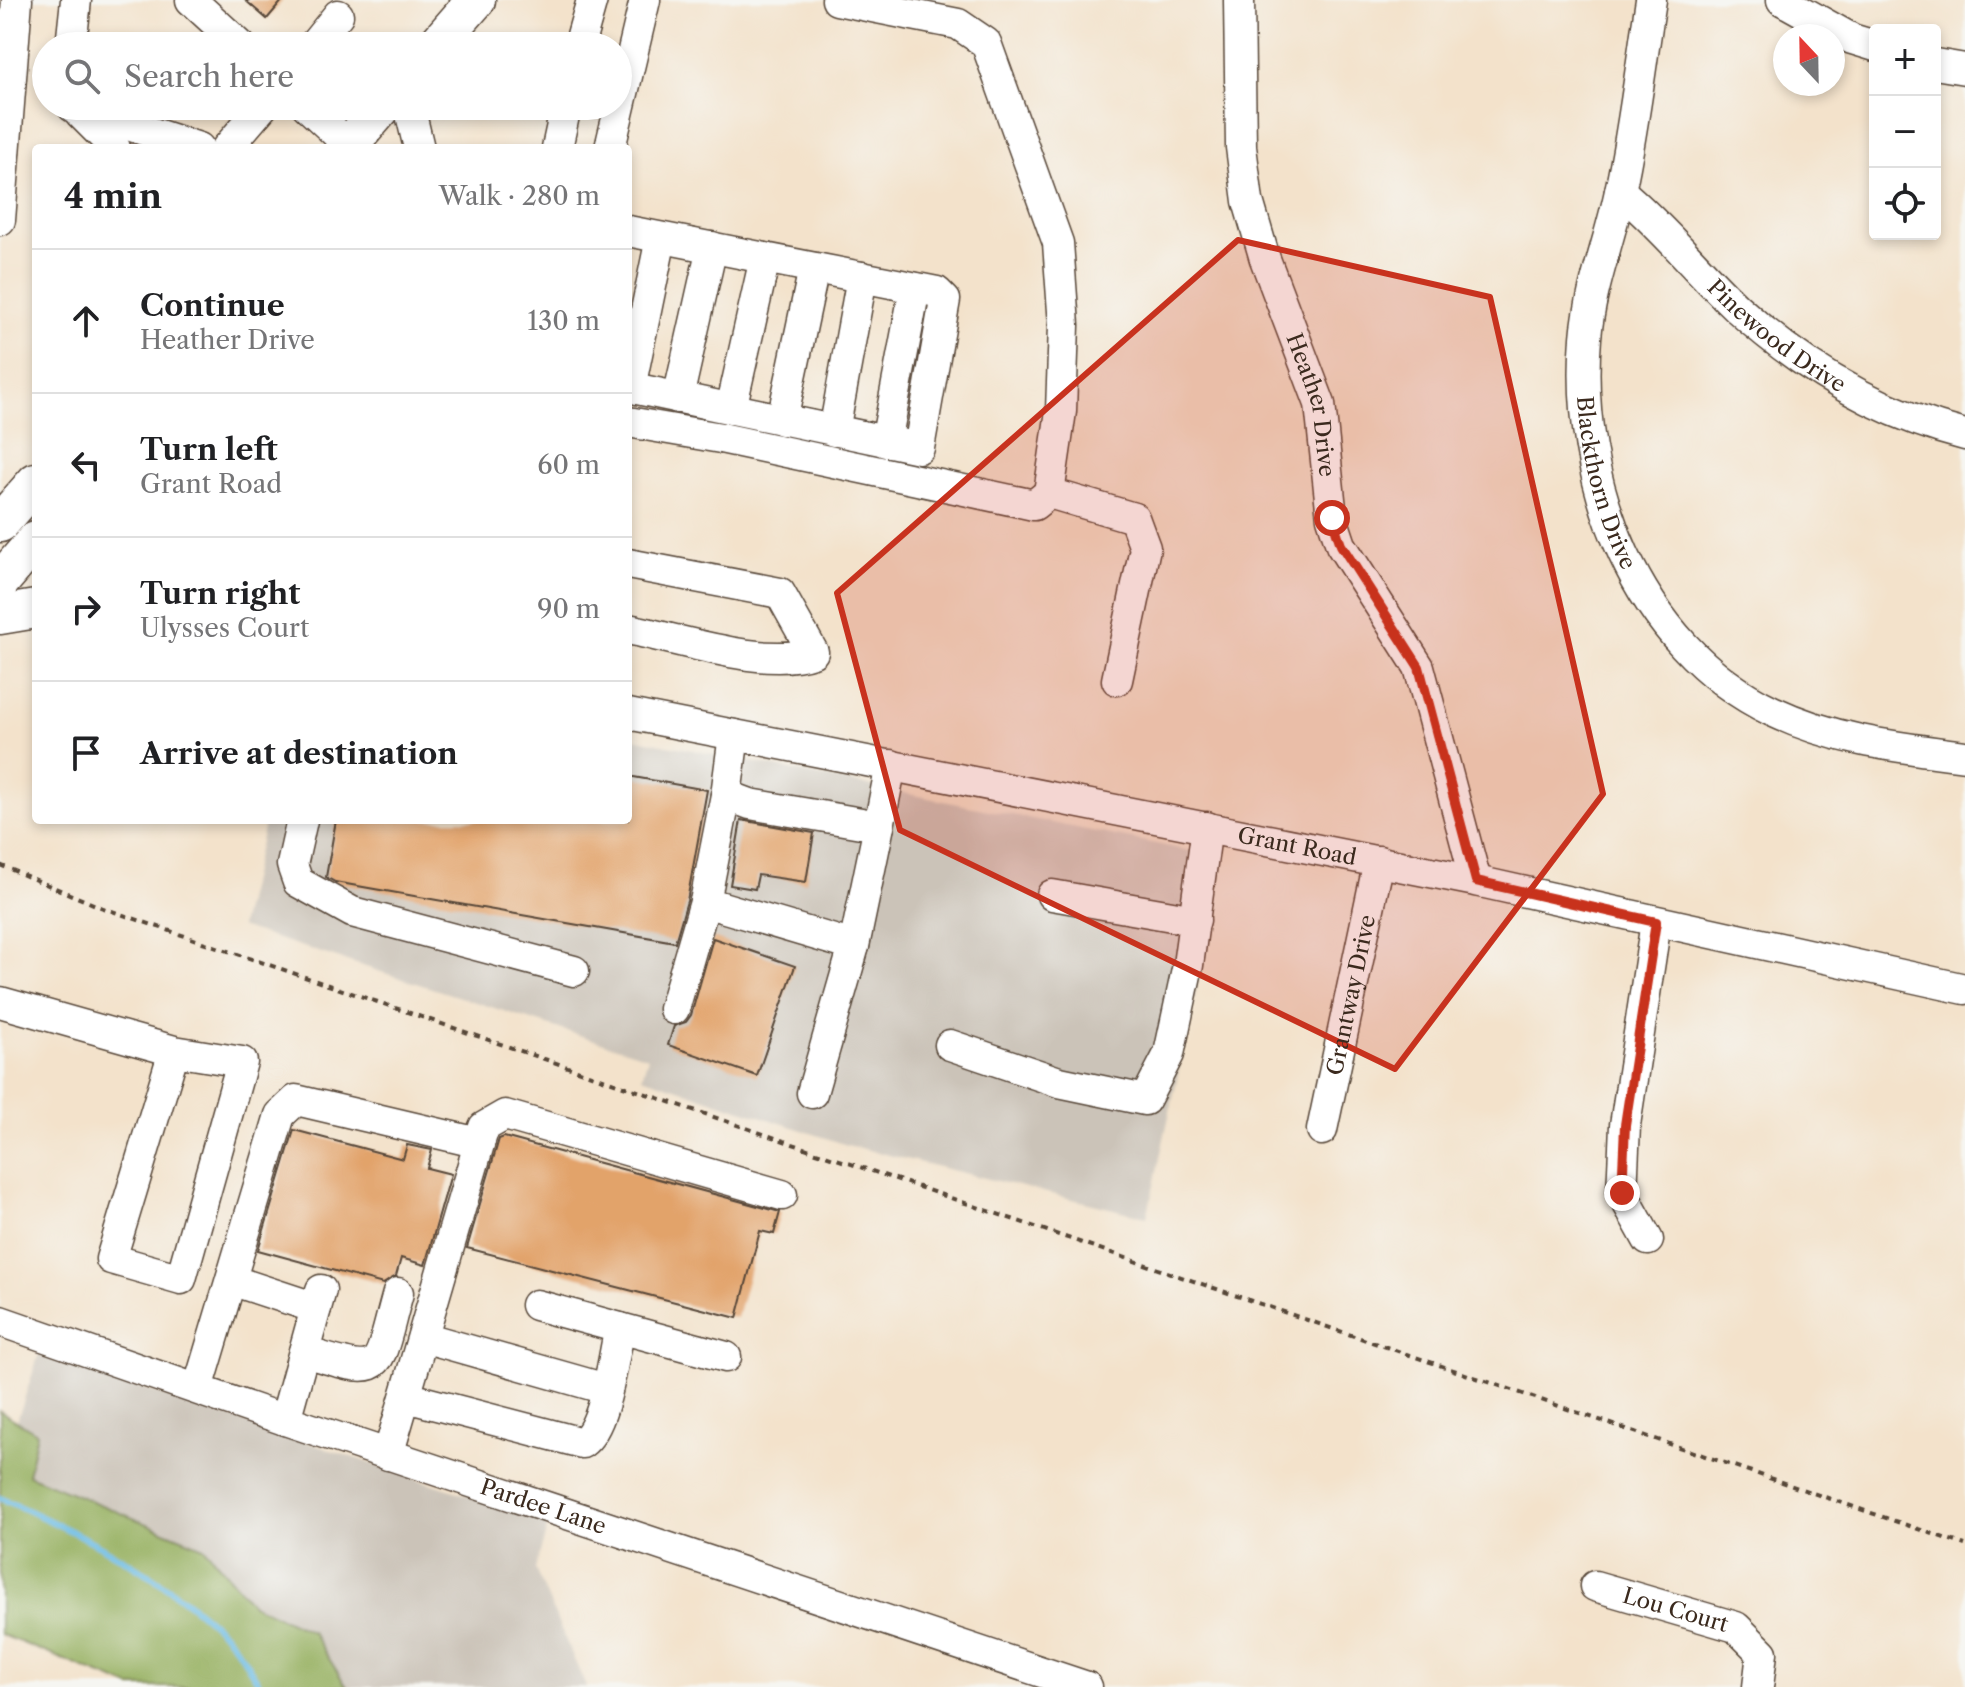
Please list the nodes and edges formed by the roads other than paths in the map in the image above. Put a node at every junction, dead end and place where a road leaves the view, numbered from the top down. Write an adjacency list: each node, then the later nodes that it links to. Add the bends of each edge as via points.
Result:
1 (17, 0): 38 (street)
2 (76, 0): 12 (street)
3 (191, 0): 13 (street)
4 (476, 0): 15 (main road)
5 (592, 0): 16 (street)
6 (645, 0): 18 (street)
7 (837, 0): 55 (street, via 958,24 986,43 1058,243 1064,325 1061,411)
8 (1239, 0): 74 (street, Heather Drive, via 1241,147 1248,201 1320,404 1332,518 1341,545 1419,667)
9 (1651, 0): 37 (street, Blackthorn Drive)
10 (1782, 0): 17 (street)
11 (338, 15): 14 (street)
12 (73, 32)
13 (226, 32)
14 (324, 32)
15 (448, 32)
16 (583, 32)
17 (1869, 44)
18 (632, 55)
19 (1941, 65): 20 (street)
20 (1965, 69)
21 (87, 120): 29 (street)
22 (115, 120): 30 (street)
23 (251, 120): 31 (street)
24 (322, 120): 32 (street)
25 (372, 120): 33 (main road)
26 (412, 120): 34 (street)
27 (563, 120): 35 (street)
28 (617, 120): 36 (street)
29 (111, 144)
30 (187, 144)
31 (230, 144)
32 (348, 144)
33 (353, 144)
34 (418, 144)
35 (558, 144)
36 (611, 144)
37 (1620, 191): 52 (street, Pinewood Drive, via 1653,218 1737,307 1799,360 1874,404); 67 (street, Blackthorn Drive, via 1586,337 1585,414 1606,512 1638,582 1692,652 1772,711 1866,744)
38 (0, 220)
39 (632, 232): 40 (street)
40 (661, 238): 41 (street); 45 (street)
41 (712, 247): 42 (street); 47 (street)
42 (765, 258): 43 (street); 48 (street)
43 (814, 268): 44 (street); 49 (street)
44 (862, 277): 51 (street); 51 (street, via 937,292 945,300 919,448)
45 (632, 374)
46 (632, 389): 47 (street)
47 (678, 398): 48 (street)
48 (731, 409): 49 (street)
49 (782, 420): 51 (street)
50 (632, 423): 55 (street, via 1034,505)
51 (834, 431)
52 (1965, 435)
53 (32, 485): 56 (main road)
54 (32, 486): 57 (main road)
55 (1049, 493): 64 (street, via 1134,518 1138,528 1145,548)
56 (0, 502)
57 (0, 523)
58 (632, 565): 63 (street, via 780,593 813,652 793,659 756,657)
59 (14, 567): 60 (street)
60 (32, 592)
61 (32, 610): 62 (main road)
62 (0, 615)
63 (632, 630)
64 (1117, 680)
65 (632, 715): 66 (street, Grant Road)
66 (734, 735): 68 (street, Grant Road); 69 (street)
67 (1965, 756)
68 (891, 765): 71 (street); 72 (street, Grant Road)
69 (726, 795): 71 (street, via 750,804); 76 (street)
70 (301, 824): 80 (street, via 292,865 298,882 352,912)
71 (879, 826): 79 (street)
72 (1207, 827): 73 (street, Grant Road); 77 (street)
73 (1379, 861): 74 (street, Grant Road); 87 (street, Grantway Drive)
74 (1476, 881): 78 (street, Grant Road)
75 (1052, 895): 77 (street)
76 (705, 902): 79 (street); 83 (street)
77 (1195, 920): 84 (street, via 1169,1054 1145,1100 1059,1082)
78 (1656, 922): 81 (street, Grant Road); 90 (street, via 1625,1125 1622,1193)
79 (854, 946): 86 (street)
80 (574, 971)
81 (1965, 989)
82 (0, 1002): 85 (street)
83 (674, 1009)
84 (950, 1045)
85 (174, 1051): 85 (street, via 111,1259 181,1279 242,1062)
86 (812, 1093)
87 (1322, 1130)
88 (479, 1143): 89 (street, via 484,1127 505,1115); 91 (street, via 296,1100 280,1115); 96 (street)
89 (782, 1195)
90 (1648, 1240)
91 (231, 1280): 97 (street, via 319,1299); 99 (street)
92 (398, 1293): 97 (street, via 379,1358 371,1367 361,1369)
93 (536, 1305): 95 (street)
94 (0, 1321): 99 (street, Pardee Lane)
95 (620, 1328): 98 (street); 100 (street)
96 (423, 1337): 100 (street); 101 (street)
97 (304, 1352): 102 (street)
98 (726, 1357)
99 (198, 1389): 102 (street, Pardee Lane)
100 (606, 1389): 101 (street, via 599,1421 582,1443)
101 (406, 1397): 103 (street)
102 (285, 1420): 103 (street, Pardee Lane)
103 (388, 1455): 105 (street, Pardee Lane)
104 (1595, 1586): 106 (street, Lou Court, via 1736,1627 1762,1653)
105 (1087, 1687)
106 (1758, 1687)

